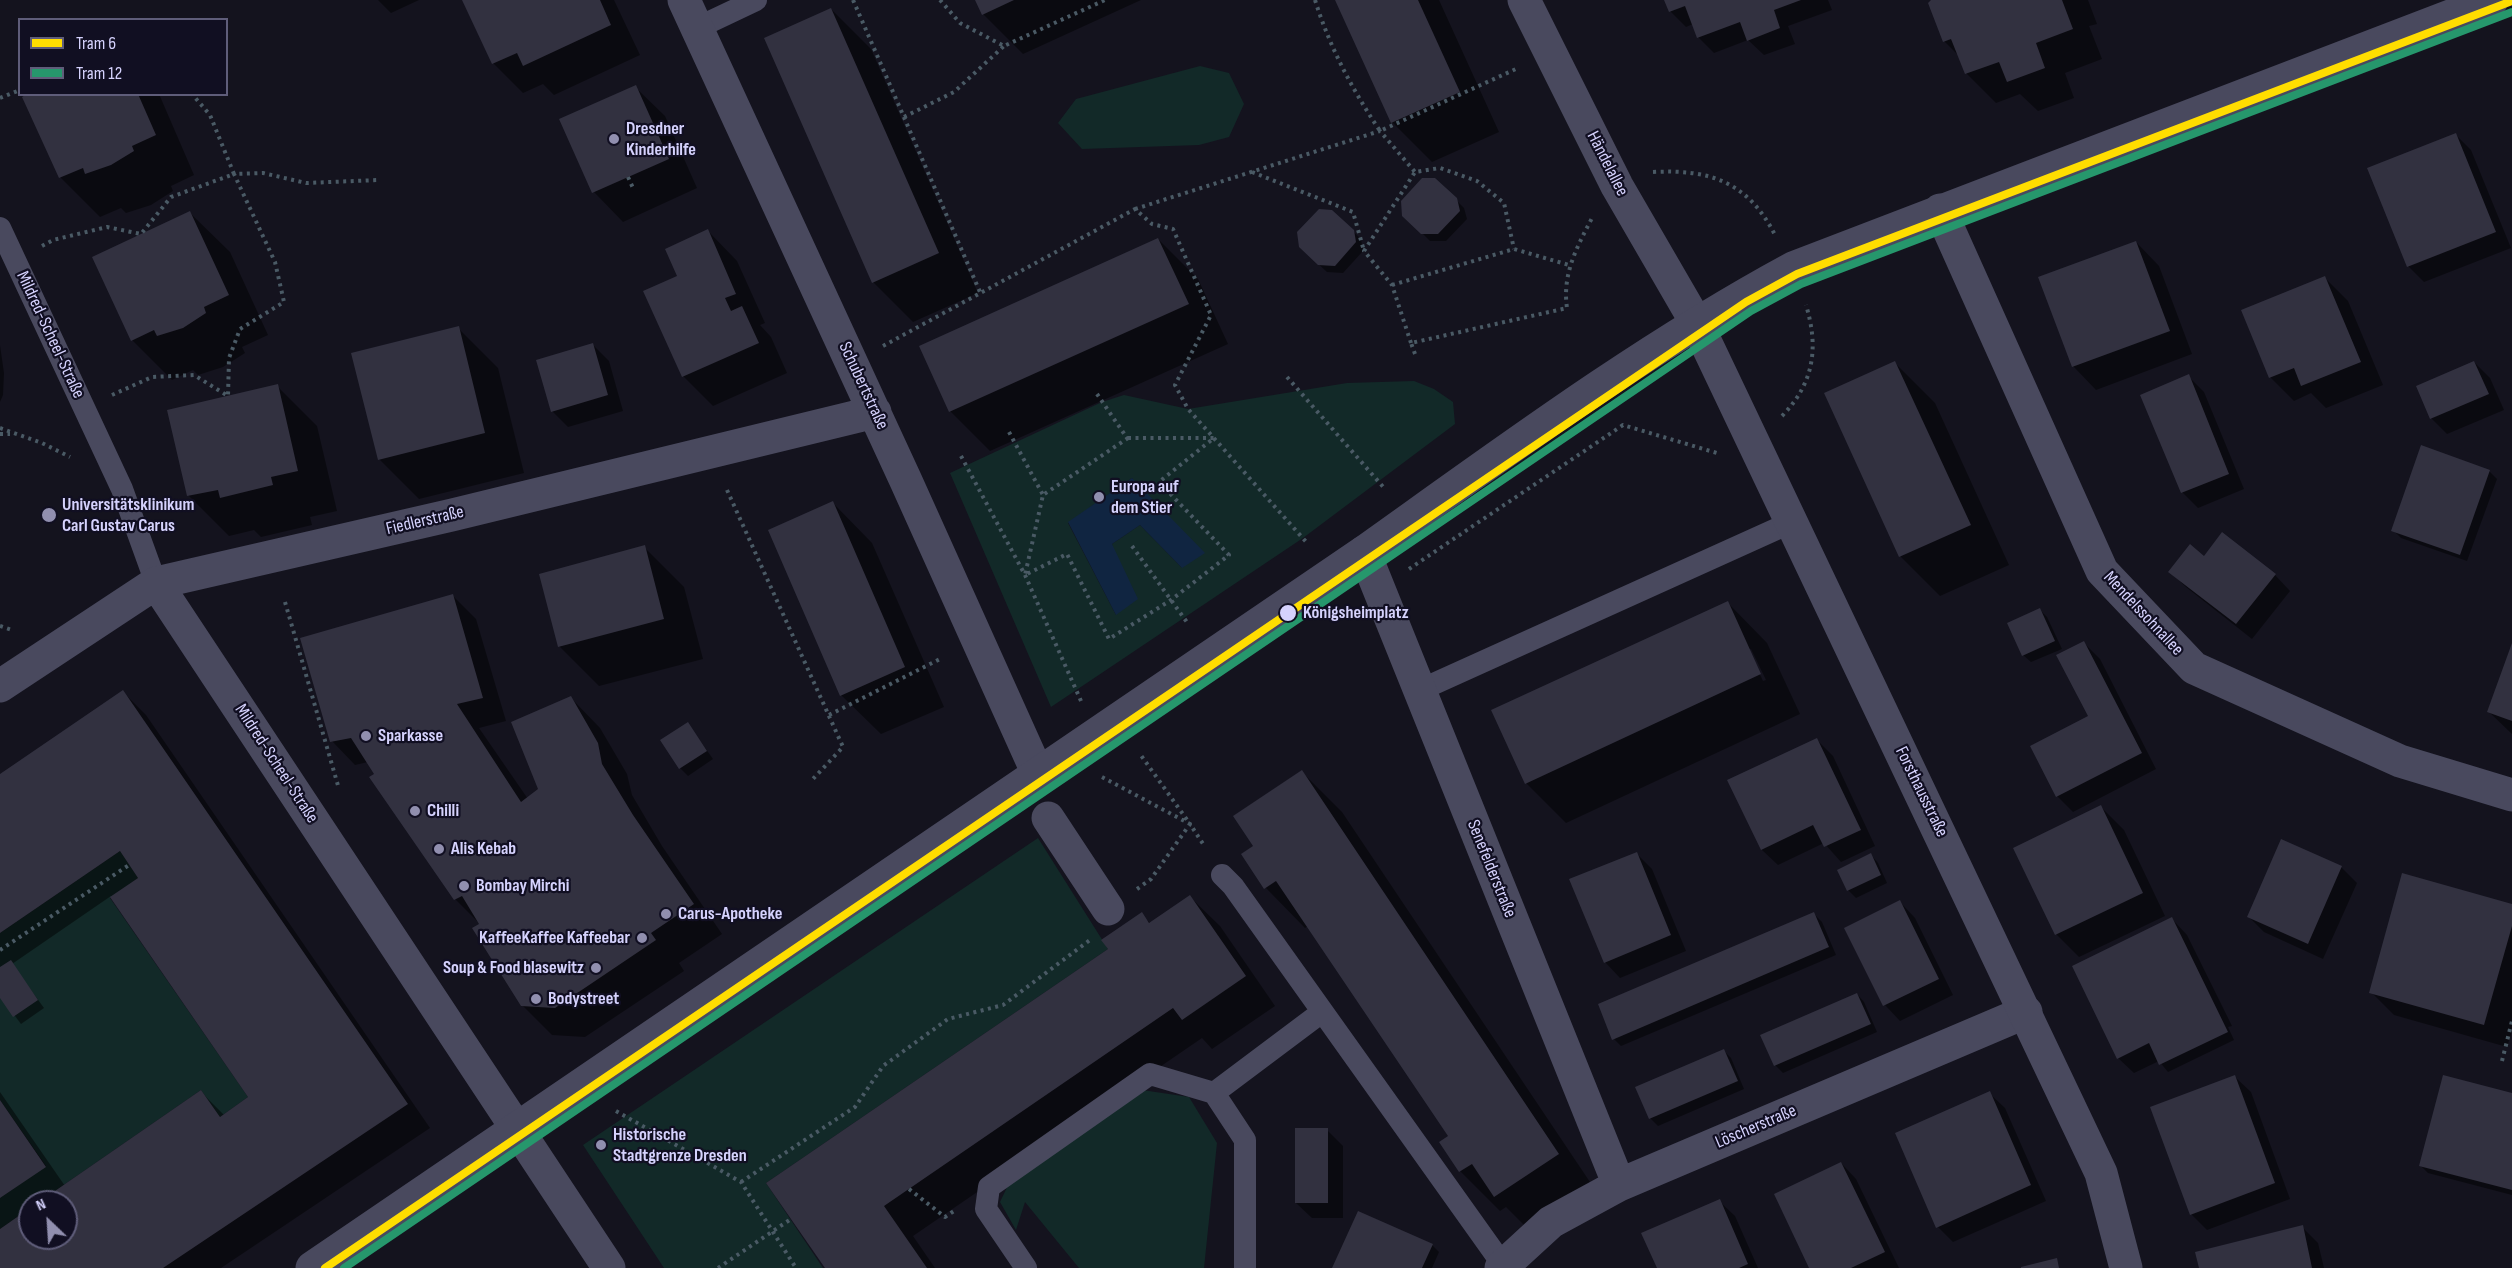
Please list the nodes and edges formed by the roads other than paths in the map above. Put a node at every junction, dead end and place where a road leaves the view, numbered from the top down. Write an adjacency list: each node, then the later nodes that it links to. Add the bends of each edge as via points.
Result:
1 (756, 0): 4 (lane)
2 (1524, 0): 7 (street, Händelallee, via 1617,186)
3 (2492, 0): 5 (street)
4 (690, 14): 8 (street, Schubertstraße)
5 (1940, 210): 7 (street, via 1793,268); 15 (street, Mendelssohnallee, via 2102,570 2194,669 2400,761)
6 (0, 228): 11 (lane, Mildred-Scheel-Straße, via 122,489)
7 (1697, 324): 9 (street, Forsthausstraße); 10 (street)
8 (875, 412): 11 (street, Fiedlerstraße); 14 (street, Schubertstraße)
9 (1792, 522): 13 (lane); 20 (street, Forsthausstraße)
10 (1365, 552): 13 (street, Senefelderstraße); 14 (street)
11 (156, 583): 12 (street, Fiedlerstraße); 22 (street, Mildred-Scheel-Straße)
12 (0, 686)
13 (1418, 691): 23 (street, Senefelderstraße)
14 (1038, 774): 22 (street)
15 (2512, 795)
16 (1048, 818): 18 (street)
17 (1222, 875): 19 (lane)
18 (1108, 909)
19 (1322, 1012): 21 (lane); 24 (lane)
20 (2026, 1012): 23 (street, Löscherstraße); 29 (street, Forsthausstraße, via 2101,1173)
21 (1215, 1093): 27 (lane, via 1150,1074 989,1187 987,1209); 28 (lane, via 1245,1140)
22 (516, 1128): 25 (street); 26 (street, Mildred-Scheel-Straße)
23 (1619, 1185): 24 (street, Löscherstraße, via 1551,1222)
24 (1502, 1267)
25 (312, 1268)
26 (609, 1268)
27 (1026, 1268)
28 (1245, 1268)
29 (2126, 1268)

